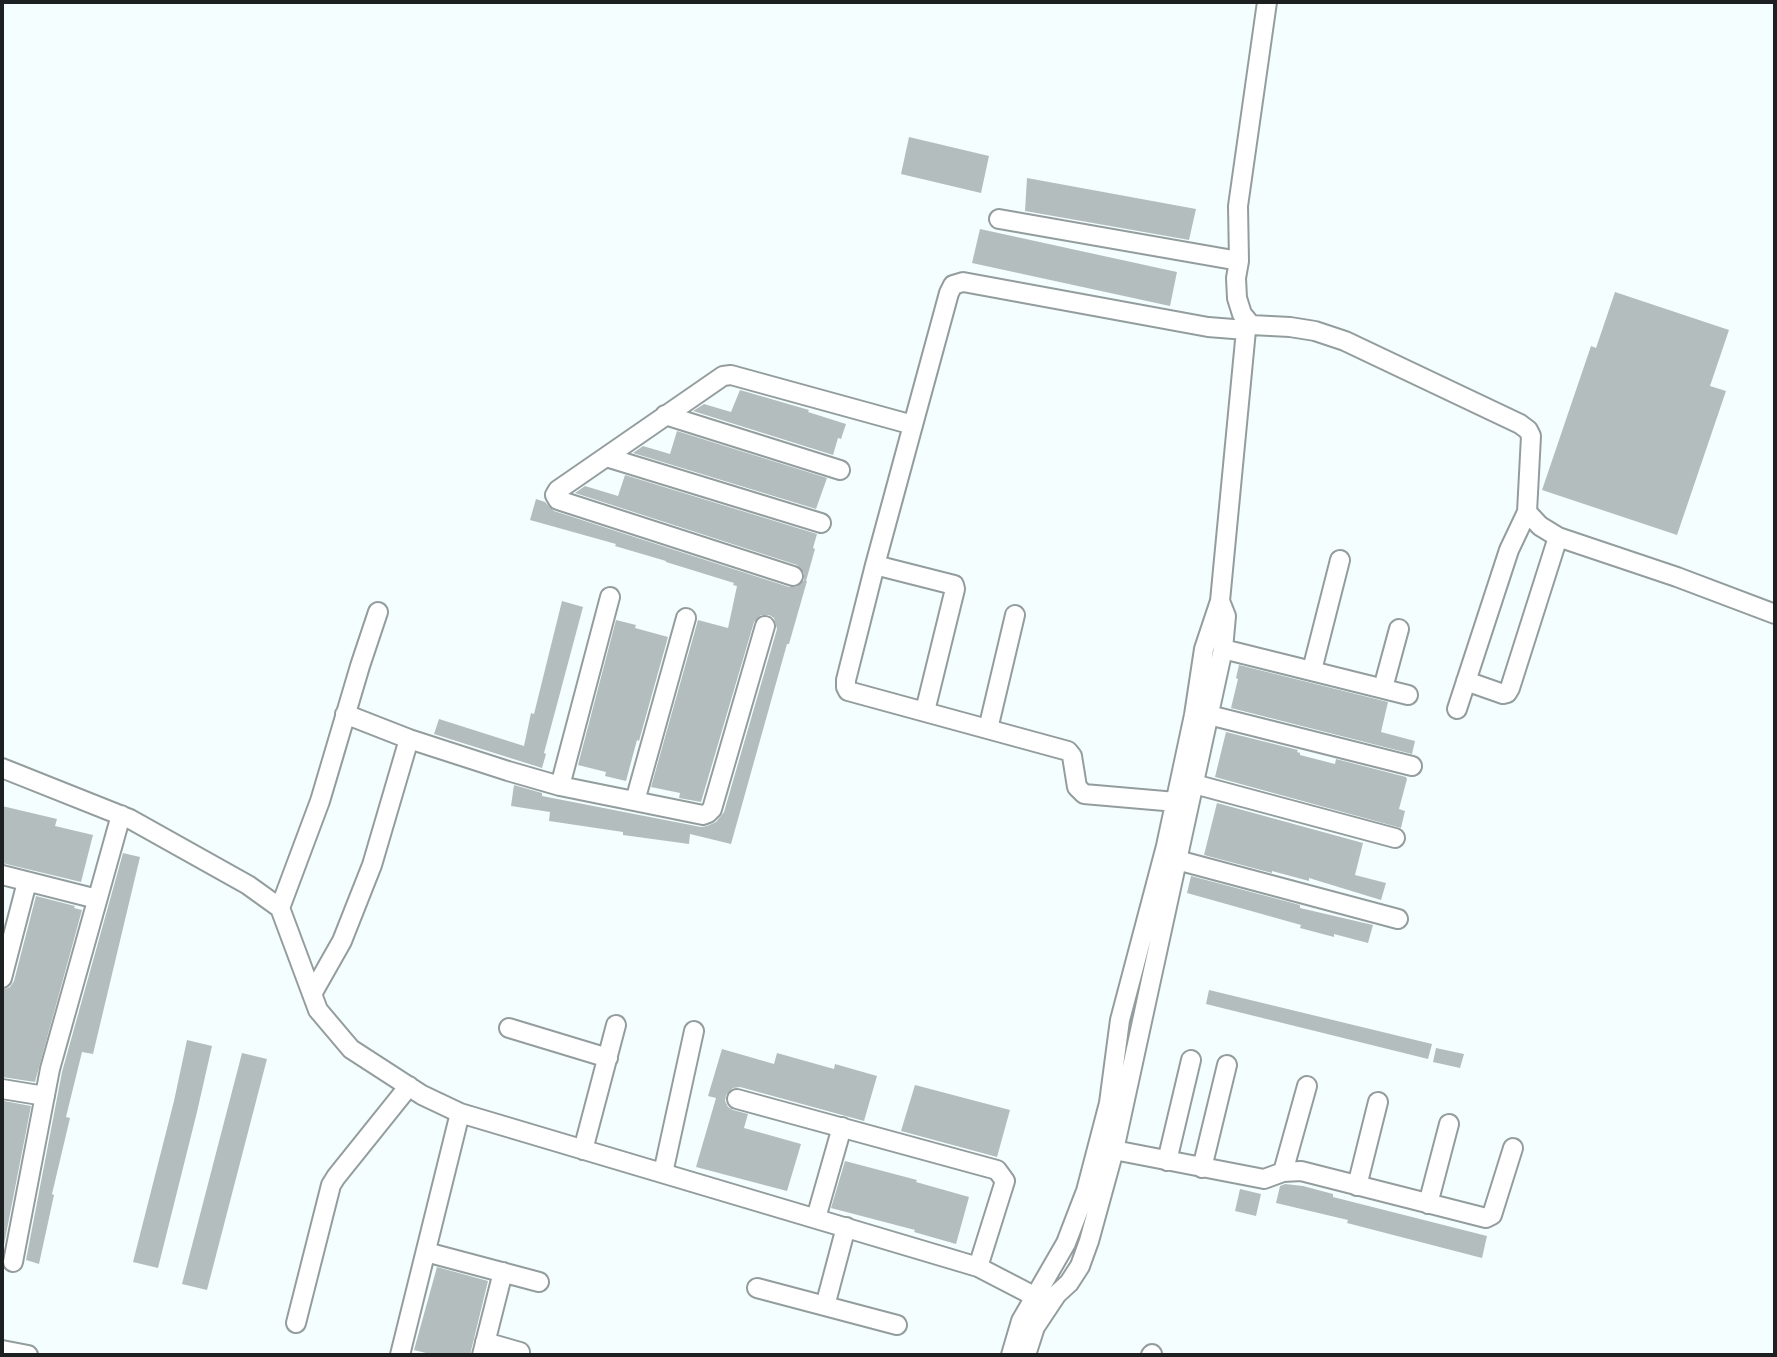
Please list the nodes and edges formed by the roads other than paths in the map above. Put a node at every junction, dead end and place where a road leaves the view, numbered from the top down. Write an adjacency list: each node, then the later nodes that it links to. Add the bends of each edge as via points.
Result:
1 (1267, 2): 3 (street, via 1238,206)
2 (999, 219): 3 (street)
3 (1239, 261): 4 (street, via 1237,298)
4 (1248, 328): 6 (street, via 1208,327 963,282 949,293); 9 (street, via 1290,327 1345,341 1520,424 1531,436); 16 (street)
5 (665, 415): 6 (street, via 731,375); 7 (street); 8 (street)
6 (913, 425): 13 (street)
7 (606, 457): 10 (street); 14 (street, via 558,490 558,500)
8 (840, 470)
9 (1527, 512): 11 (street); 25 (street, via 1509,550)
10 (821, 523)
11 (1558, 537): 18 (street); 25 (street, via 1507,693)
12 (1340, 560): 24 (street)
13 (875, 565): 29 (street, via 846,687); 29 (street, via 954,585)
14 (793, 576)
15 (610, 597): 37 (street)
16 (1220, 601): 23 (street, via 1226,616); 39 (street, via 1204,649)
17 (378, 612): 30 (street)
18 (1775, 614)
19 (1015, 615): 32 (street)
20 (686, 618): 38 (street)
21 (765, 626): 38 (street, via 712,809 703,815)
22 (1399, 629): 26 (street)
23 (1223, 649): 24 (street); 31 (street)
24 (1312, 670): 26 (street)
25 (1466, 681): 28 (street)
26 (1383, 688): 27 (street)
27 (1408, 695)
28 (1457, 709)
29 (925, 711): 32 (street)
30 (345, 714): 33 (street); 46 (street)
31 (1209, 715): 34 (street); 36 (street)
32 (988, 729): 39 (street, via 1068,751 1077,787 1084,794)
33 (409, 739): 37 (street); 50 (street, via 372,865 342,941)
34 (1412, 766)
35 (2, 768): 40 (street)
36 (1194, 784): 41 (street); 42 (street)
37 (560, 786): 38 (street)
38 (635, 801)
39 (1176, 802): 81 (street, via 1120,1020 1109,1103 1094,1163)
40 (121, 815): 45 (street); 46 (street)
41 (1395, 838)
42 (1177, 860): 47 (street); 68 (street)
43 (2, 875): 44 (street)
44 (27, 882): 45 (street); 48 (street)
45 (97, 899): 60 (street)
46 (280, 908): 50 (street)
47 (1398, 919)
48 (5, 952): 49 (street)
49 (2, 978)
50 (312, 994): 57 (street, via 318,1010 351,1049)
51 (616, 1025): 54 (street)
52 (509, 1028): 54 (street)
53 (694, 1031): 72 (street)
54 (608, 1058): 67 (street)
55 (1191, 1060): 69 (street)
56 (1227, 1065): 70 (street)
57 (409, 1086): 63 (street); 88 (street, via 331,1185)
58 (1307, 1086): 71 (street)
59 (2, 1089): 60 (street)
60 (45, 1096): 79 (street)
61 (737, 1099): 65 (street)
62 (1378, 1102): 73 (street)
63 (460, 1113): 67 (street); 77 (street)
64 (1449, 1124): 74 (street)
65 (842, 1127): 75 (street); 80 (street, via 997,1170 1005,1181)
66 (1513, 1148): 74 (street, via 1490,1217)
67 (583, 1150): 72 (street)
68 (1114, 1150): 69 (street); 78 (street)
69 (1167, 1161): 70 (street)
70 (1202, 1168): 71 (street, via 1264,1179)
71 (1283, 1172): 73 (street, via 1301,1171)
72 (663, 1173): 75 (street)
73 (1357, 1186): 74 (street)
74 (1428, 1204)
75 (816, 1218): 76 (street)
76 (846, 1227): 80 (street); 86 (street)
77 (426, 1252): 82 (street); 94 (street)
78 (1084, 1256): 81 (street); 87 (street, via 1069,1283)
79 (13, 1262)
80 (978, 1267): 85 (street)
81 (1051, 1270): 85 (street)
82 (503, 1272): 83 (street); 90 (street)
83 (539, 1282)
84 (757, 1288): 86 (street)
85 (1034, 1296): 87 (street)
86 (825, 1306): 89 (street)
87 (1031, 1318): 95 (street); 96 (street, via 1035,1327)
88 (296, 1323)
89 (897, 1325)
90 (484, 1349): 92 (street)
91 (2, 1350): 93 (street)
92 (520, 1352)
93 (28, 1355)
94 (400, 1355)
95 (1011, 1355)
96 (1026, 1355)

